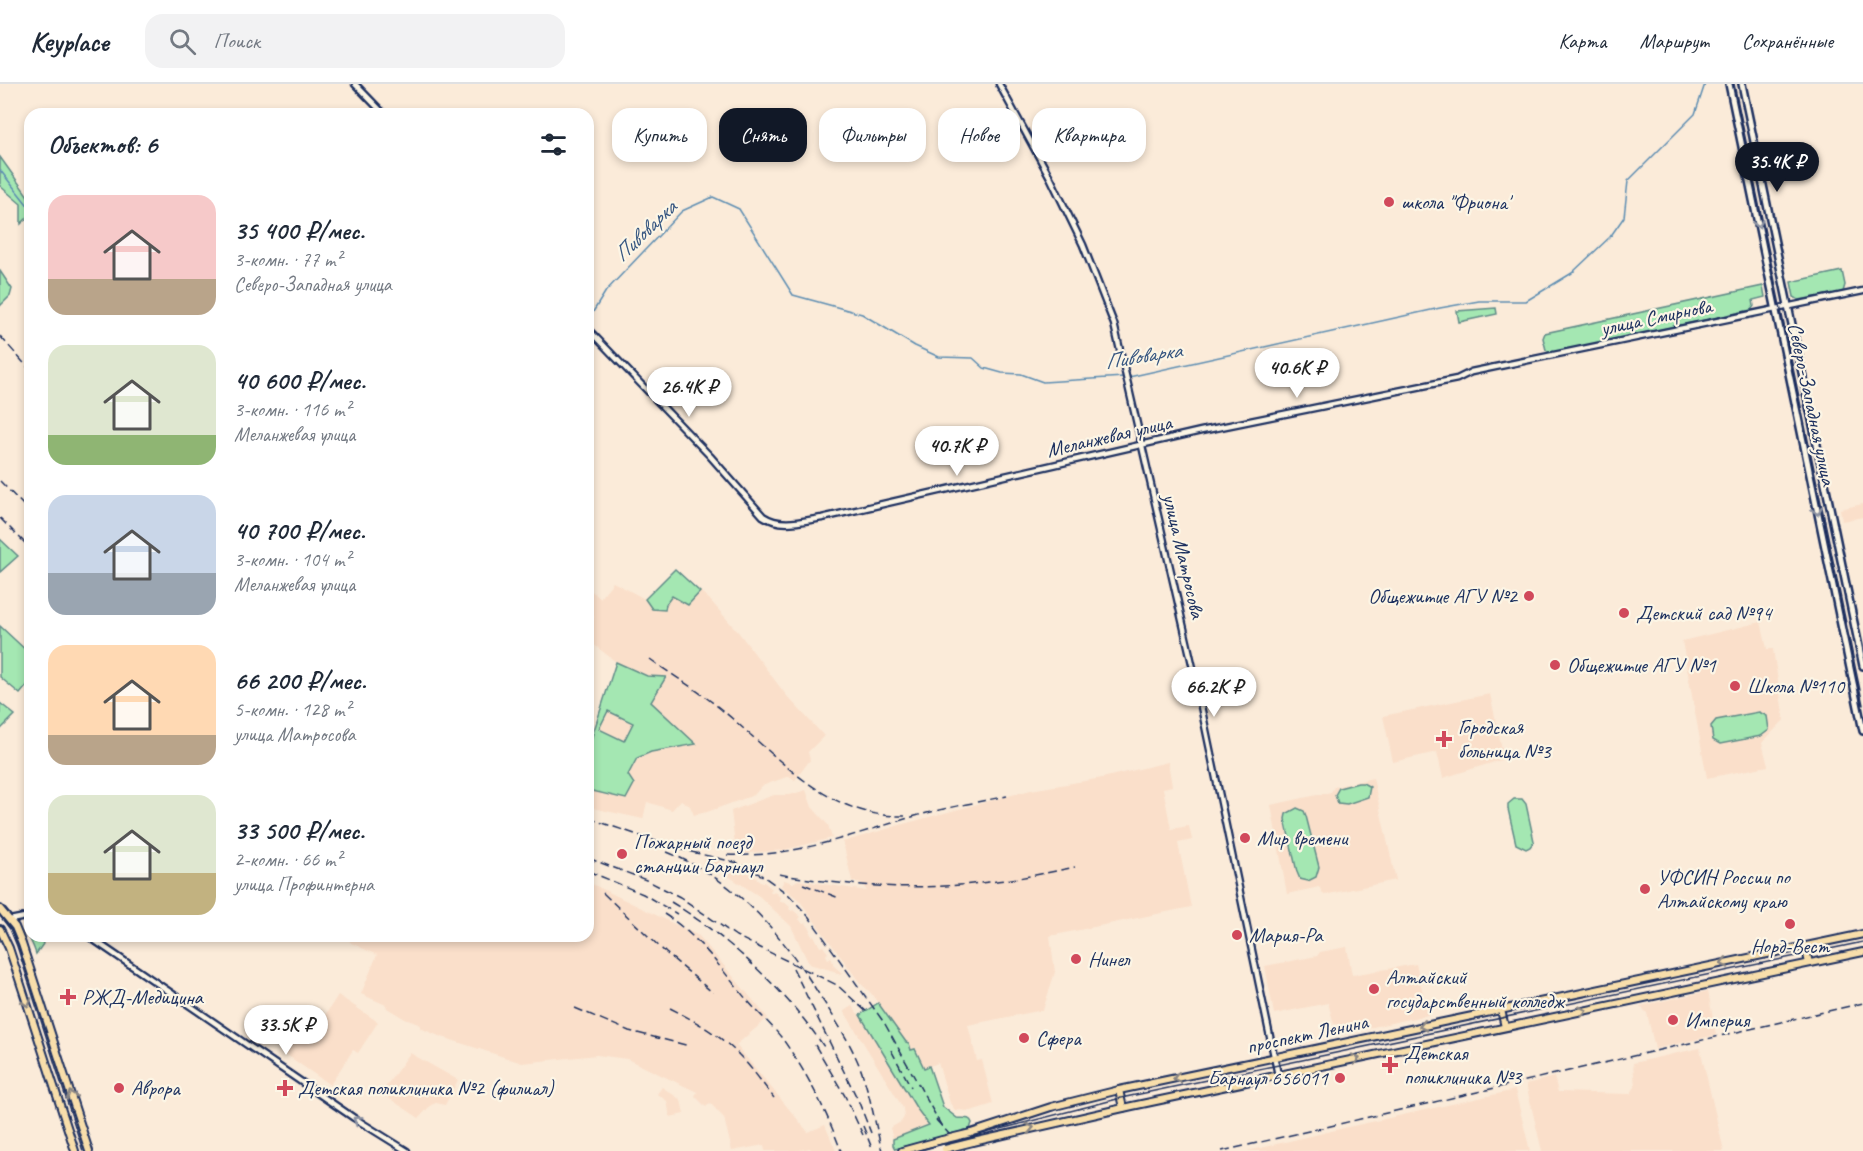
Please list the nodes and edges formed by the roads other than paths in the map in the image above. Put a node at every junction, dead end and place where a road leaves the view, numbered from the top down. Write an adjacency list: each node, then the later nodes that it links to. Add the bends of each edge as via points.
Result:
1 (355, 84): 5 (street)
2 (999, 84): 11 (street, улица Матросова, via 1083,244 1114,324)
3 (1729, 84): 8 (main road, Северо-Западная улица, one-way to 8)
4 (1742, 84): 7 (main road, Северо-Западная улица)
5 (378, 108)
6 (1863, 291): 7 (street, улица Смирнова)
7 (1789, 307): 8 (street, улица Смирнова); 12 (main road, Северо-Западная улица)
8 (1776, 310): 10 (street, улица Смирнова, via 1471,372); 13 (main road, Северо-Западная улица, one-way to 13)
9 (594, 334): 11 (street, Меланжевая улица, via 763,516 782,524)
10 (1457, 379): 11 (street, Меланжевая улица)
11 (1142, 445): 27 (street, улица Матросова)
12 (1863, 666)
13 (1863, 730)
14 (0, 909): 16 (main road)
15 (24, 917): 16 (street)
16 (10, 920): 24 (main road, via 22,944)
17 (0, 929): 25 (main road, one-way to 25)
18 (1863, 934): 20 (main road, проспект Ленина)
19 (97, 942): 34 (street, one-way to 19)
20 (1805, 946): 22 (main road); 23 (main road, проспект Ленина, one-way to 23)
21 (1863, 952): 22 (main road, проспект Ленина)
22 (1809, 963): 26 (main road, проспект Ленина, one-way to 22)
23 (1501, 1010): 26 (main road); 27 (main road, проспект Ленина, one-way to 27)
24 (45, 1017): 25 (main road); 33 (main road, one-way to 24)
25 (33, 1021): 32 (main road)
26 (1505, 1027): 28 (main road, проспект Ленина, one-way to 26)
27 (1275, 1058): 28 (street, улица Матросова); 29 (main road, проспект Ленина, one-way to 29)
28 (1278, 1075): 30 (main road, проспект Ленина)
29 (1119, 1090): 30 (main road); 35 (main road, проспект Ленина, bridge)
30 (1123, 1108): 31 (main road, проспект Ленина, one-way to 30, bridge)
31 (942, 1150)
32 (75, 1151)
33 (89, 1151)
34 (407, 1151)
35 (902, 1151)

